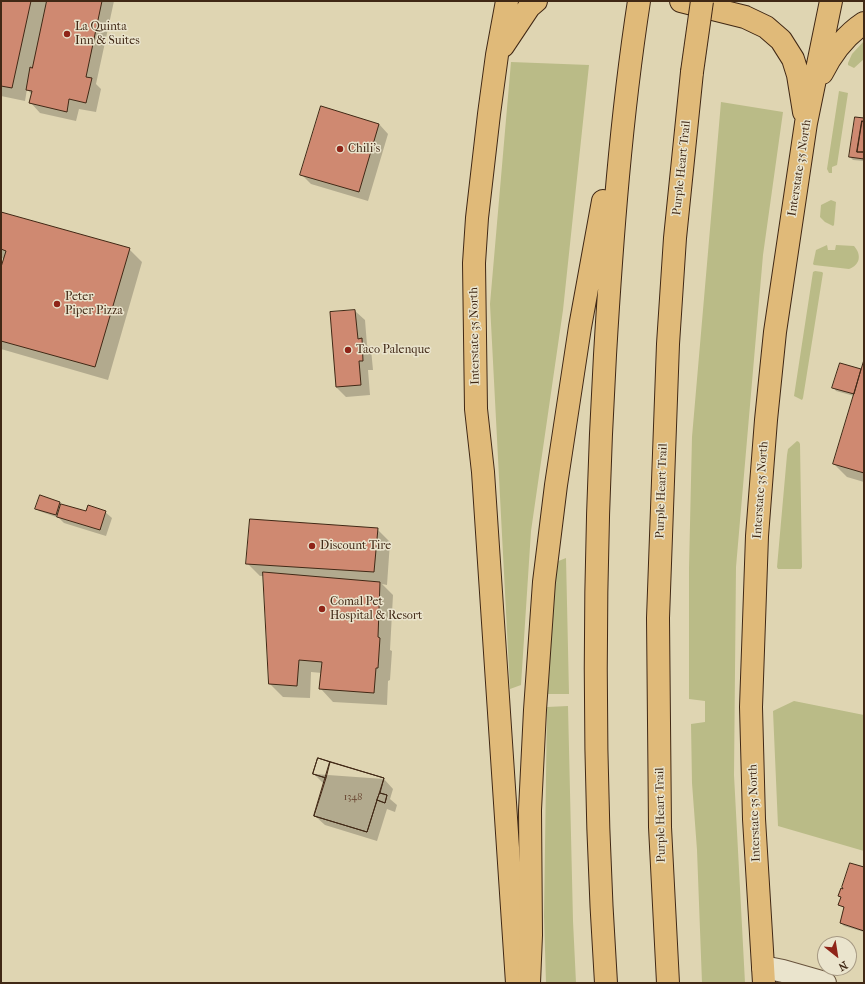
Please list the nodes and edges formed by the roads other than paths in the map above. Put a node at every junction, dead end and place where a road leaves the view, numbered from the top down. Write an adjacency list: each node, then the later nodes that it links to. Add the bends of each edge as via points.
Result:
1 (507, 1): 8 (main road, Interstate 35 North)
2 (536, 1): 8 (main road, via 529,7)
3 (639, 1): 9 (main road)
4 (681, 1): 11 (main road, via 745,17 766,27 781,40 793,59 798,75)
5 (702, 1): 16 (main road, Purple Heart Trail, bridge, via 675,238 668,344 658,618 660,827)
6 (831, 1): 10 (main road, Interstate 35 North)
7 (864, 22): 10 (main road, via 840,43)
8 (497, 55): 13 (main road, Interstate 35 North, via 474,263 476,410 483,472)
9 (630, 60): 14 (main road, via 580,327 544,582 534,710 530,810); 15 (main road, via 612,245 601,433 596,586 597,771)
10 (814, 88): 11 (main road, Interstate 35 North)
11 (806, 123): 12 (main road, Interstate 35 North, via 775,332 757,536 751,707 754,819)
12 (764, 975): 17 (street, via 783,971)
13 (517, 983)
14 (529, 983)
15 (606, 983)
16 (668, 983)
17 (825, 983)

